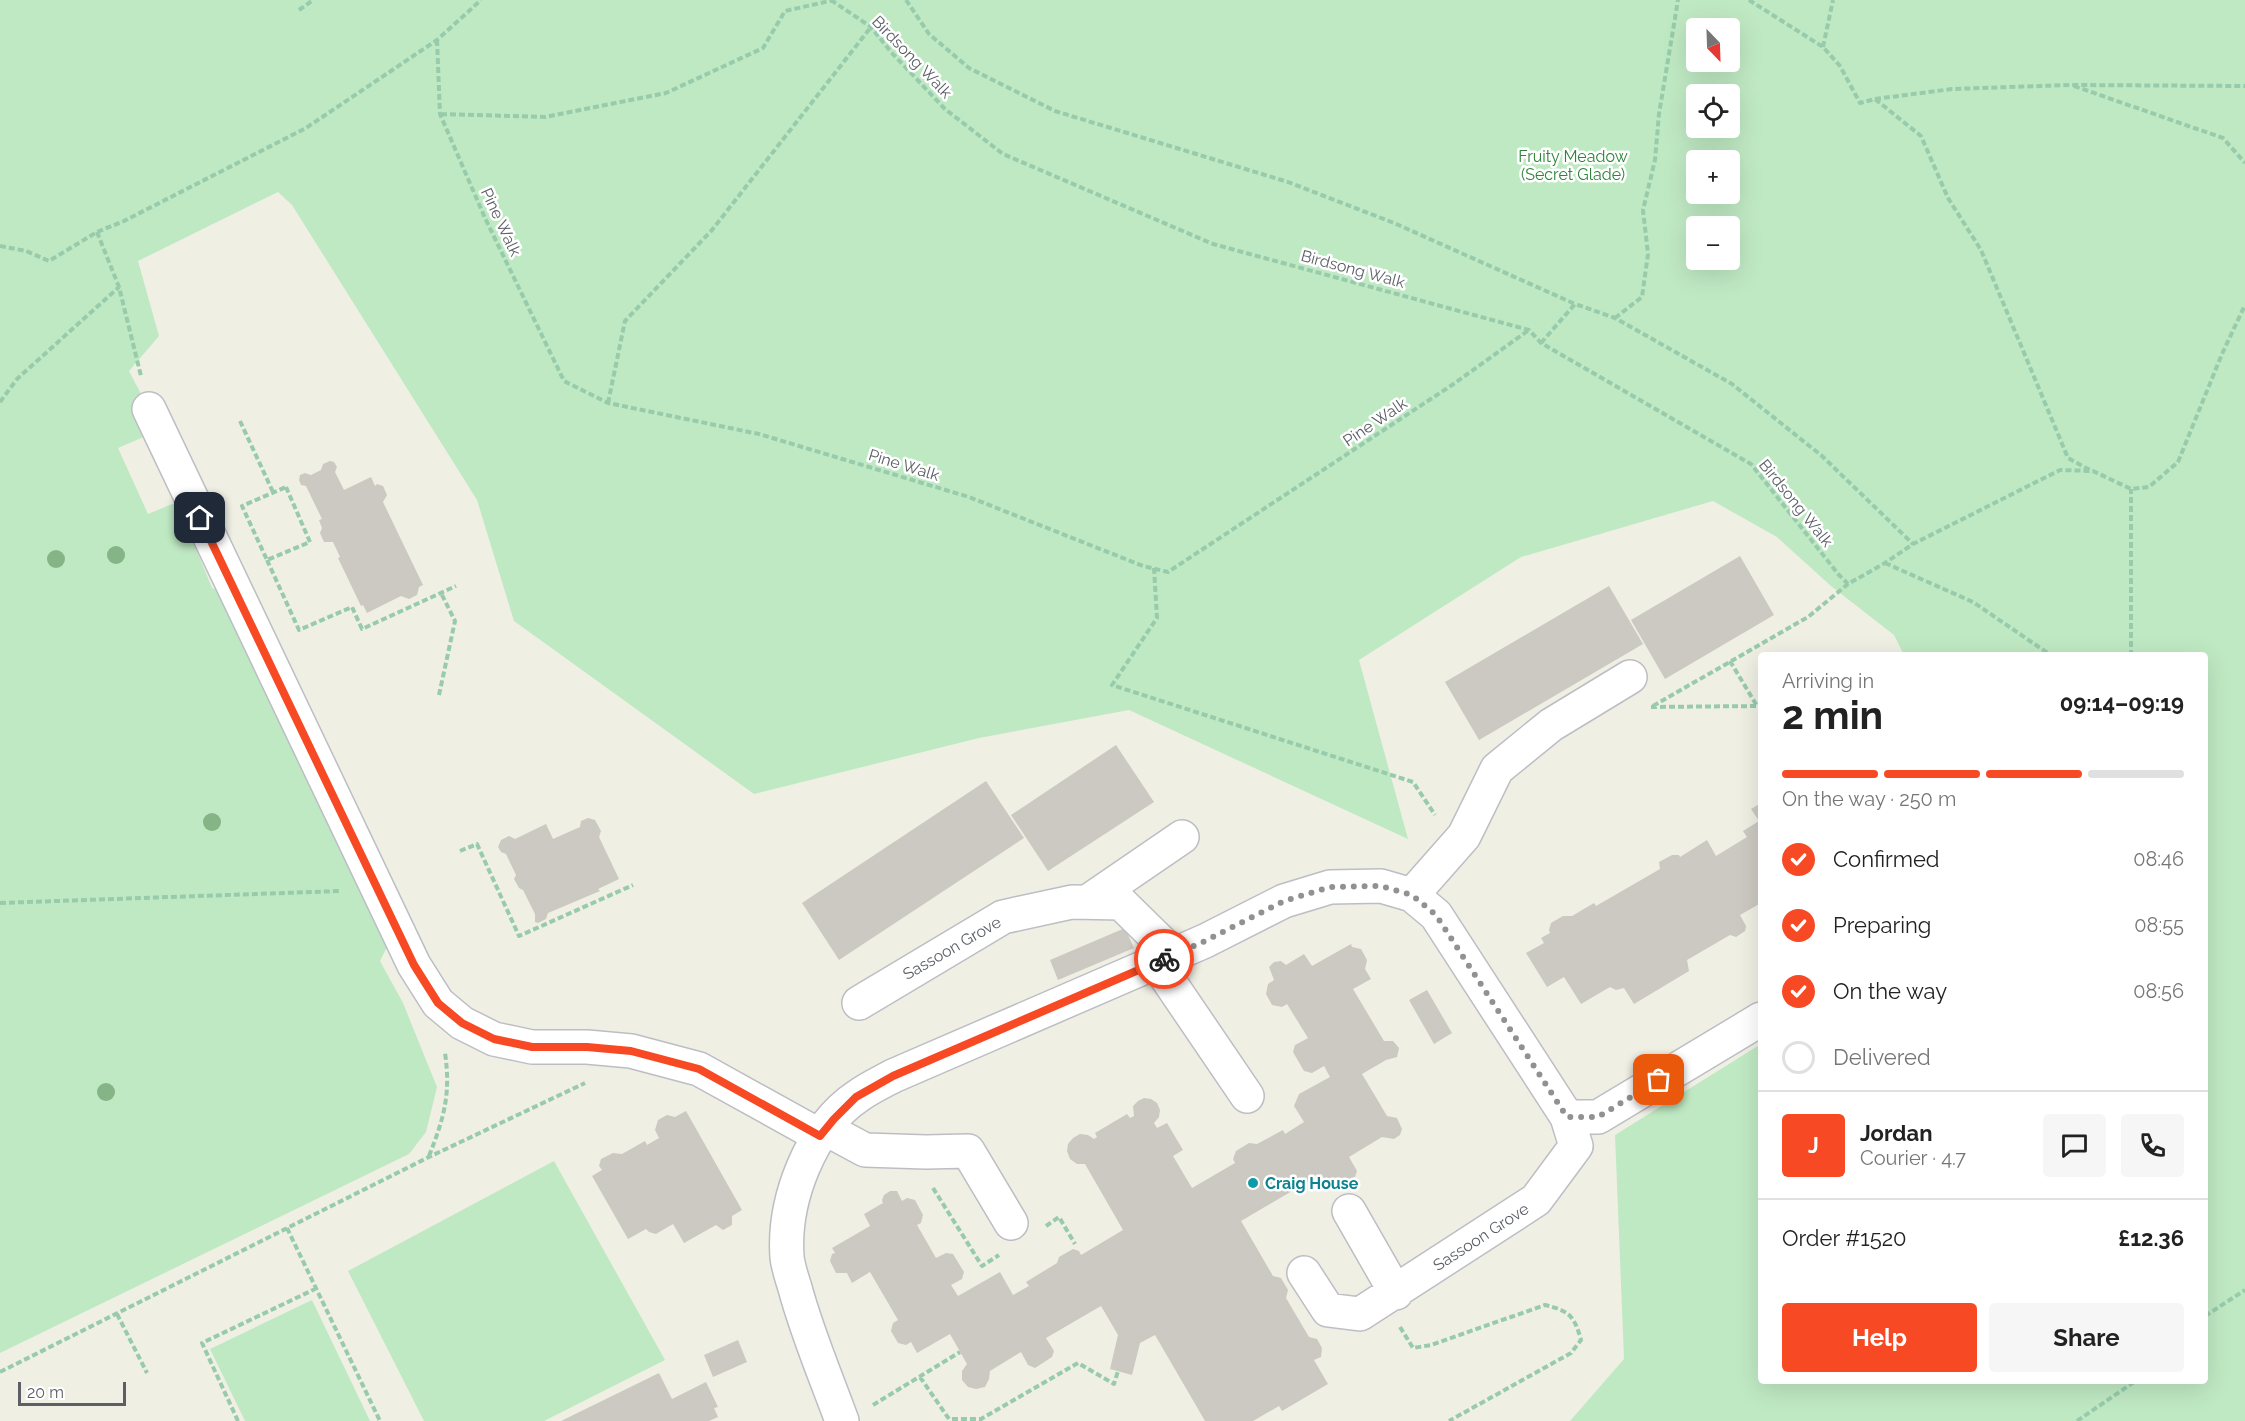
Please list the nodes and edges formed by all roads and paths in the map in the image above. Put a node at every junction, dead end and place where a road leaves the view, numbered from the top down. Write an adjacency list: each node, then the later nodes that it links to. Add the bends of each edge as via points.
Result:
1 (313, 0): 8 (path)
2 (481, 0): 10 (path)
3 (833, 0): 9 (path, Birdsong Walk); 15 (path, via 785,11 763,48 666,93 545,117)
4 (906, 0): 20 (path, via 929,34 969,68 1054,111 1288,182 1394,223)
5 (1678, 0): 22 (path, via 1655,160 1643,210 1648,254 1642,297)
6 (1749, 0): 11 (path)
7 (1833, 0): 11 (path)
8 (299, 10)
9 (871, 27): 23 (path, Birdsong Walk, via 945,109 1003,154 1213,244); 26 (path, via 712,230 625,321)
10 (437, 40): 15 (path, Pine Walk); 17 (path, via 306,128)
11 (1823, 47): 14 (path, via 1840,66 1860,103)
12 (2070, 85): 13 (path); 14 (path, via 1952,89); 16 (path, via 2223,138)
13 (2245, 86)
14 (1875, 99): 29 (path, via 1921,136 1948,198 1981,250 2068,458)
15 (440, 114): 26 (path, Pine Walk, via 564,381)
16 (2245, 163)
17 (97, 232): 18 (path, via 49,261); 19 (path)
18 (0, 246)
19 (118, 287): 25 (path, via 17,379); 27 (path)
20 (1575, 303): 22 (path); 24 (path)
21 (2245, 305): 30 (path, via 2178,462 2149,487)
22 (1614, 318): 32 (path, via 1732,384 1822,456)
23 (1529, 330): 24 (path, Birdsong Walk); 35 (path, Pine Walk, via 1168,572)
24 (1541, 343): 36 (path, Birdsong Walk, via 1751,464)
25 (0, 402)
26 (608, 403): 35 (path, Pine Walk, via 759,434 969,497)
27 (149, 409): 51 (street)
28 (240, 421): 31 (path)
29 (2093, 471): 30 (path); 32 (path, via 2060,470)
30 (2131, 489): 40 (path)
31 (273, 492): 33 (path, via 242,506); 33 (path, via 286,487 310,542)
32 (1913, 544): 34 (path)
33 (267, 560): 38 (path, via 299,630 352,607 362,629)
34 (1886, 563): 36 (path); 39 (path, via 1973,602)
35 (1154, 568): 47 (path, via 1157,618 1112,685 1413,782)
36 (1848, 584): 41 (path, via 1808,617)
37 (456, 586): 38 (path)
38 (441, 593): 43 (path, via 455,621)
39 (2046, 652)
40 (2131, 652)
41 (1730, 662): 44 (path); 46 (path)
42 (1630, 677): 46 (path); 52 (street, via 1551,725 1497,769 1464,836)
43 (440, 695)
44 (1758, 704)
45 (1758, 706): 46 (path)
46 (1651, 707)
47 (1425, 803)
48 (1182, 837): 53 (street)
49 (460, 851): 50 (path, via 477,844 519,936)
50 (633, 885)
51 (378, 890): 54 (path); 56 (street, via 414,965)
52 (1412, 895): 55 (street, Sassoon Grove, via 1381,886 1330,887 1284,901); 61 (street, Sassoon Grove, via 1436,915)
53 (1087, 902): 55 (street, Sassoon Grove, via 1121,903); 57 (street, Sassoon Grove, via 1003,917)
54 (0, 903)
55 (1165, 958): 60 (street); 62 (street, Sassoon Grove, via 893,1076 856,1097)
56 (438, 1003): 59 (street, via 462,1023 494,1039 532,1047); 63 (path, via 449,1078 443,1119)
57 (859, 1003)
58 (1758, 1021): 61 (street, via 1598,1117)
59 (631, 1051): 62 (street, via 699,1069); 63 (path, via 615,1069)
60 (1246, 1096)
61 (1567, 1117): 70 (street, Sassoon Grove, via 1576,1146 1536,1200)
62 (823, 1133): 65 (street, via 865,1150 968,1151); 79 (street, Sassoon Grove, via 800,1172 789,1215 787,1258 802,1314)
63 (429, 1157): 66 (path)
64 (1349, 1211): 70 (street)
65 (1011, 1223)
66 (287, 1228): 68 (path); 71 (path)
67 (1304, 1272): 70 (street, Sassoon Grove, via 1328,1310 1360,1314)
68 (315, 1289): 80 (path, via 202,1343); 81 (path)
69 (2245, 1290): 72 (path)
70 (1389, 1297): 82 (path, via 1413,1348 1545,1305 1564,1309 1575,1321 1581,1340 1570,1353)
71 (117, 1314): 75 (path); 76 (path)
72 (2208, 1314)
73 (960, 1352): 77 (path)
74 (1118, 1371): 77 (path, via 1114,1384 1078,1363 981,1419 949,1419)
75 (0, 1372)
76 (147, 1373)
77 (920, 1377): 79 (path)
78 (2131, 1384): 83 (path)
79 (854, 1415)
80 (238, 1421)
81 (380, 1421)
82 (1449, 1421)
83 (2077, 1421)

